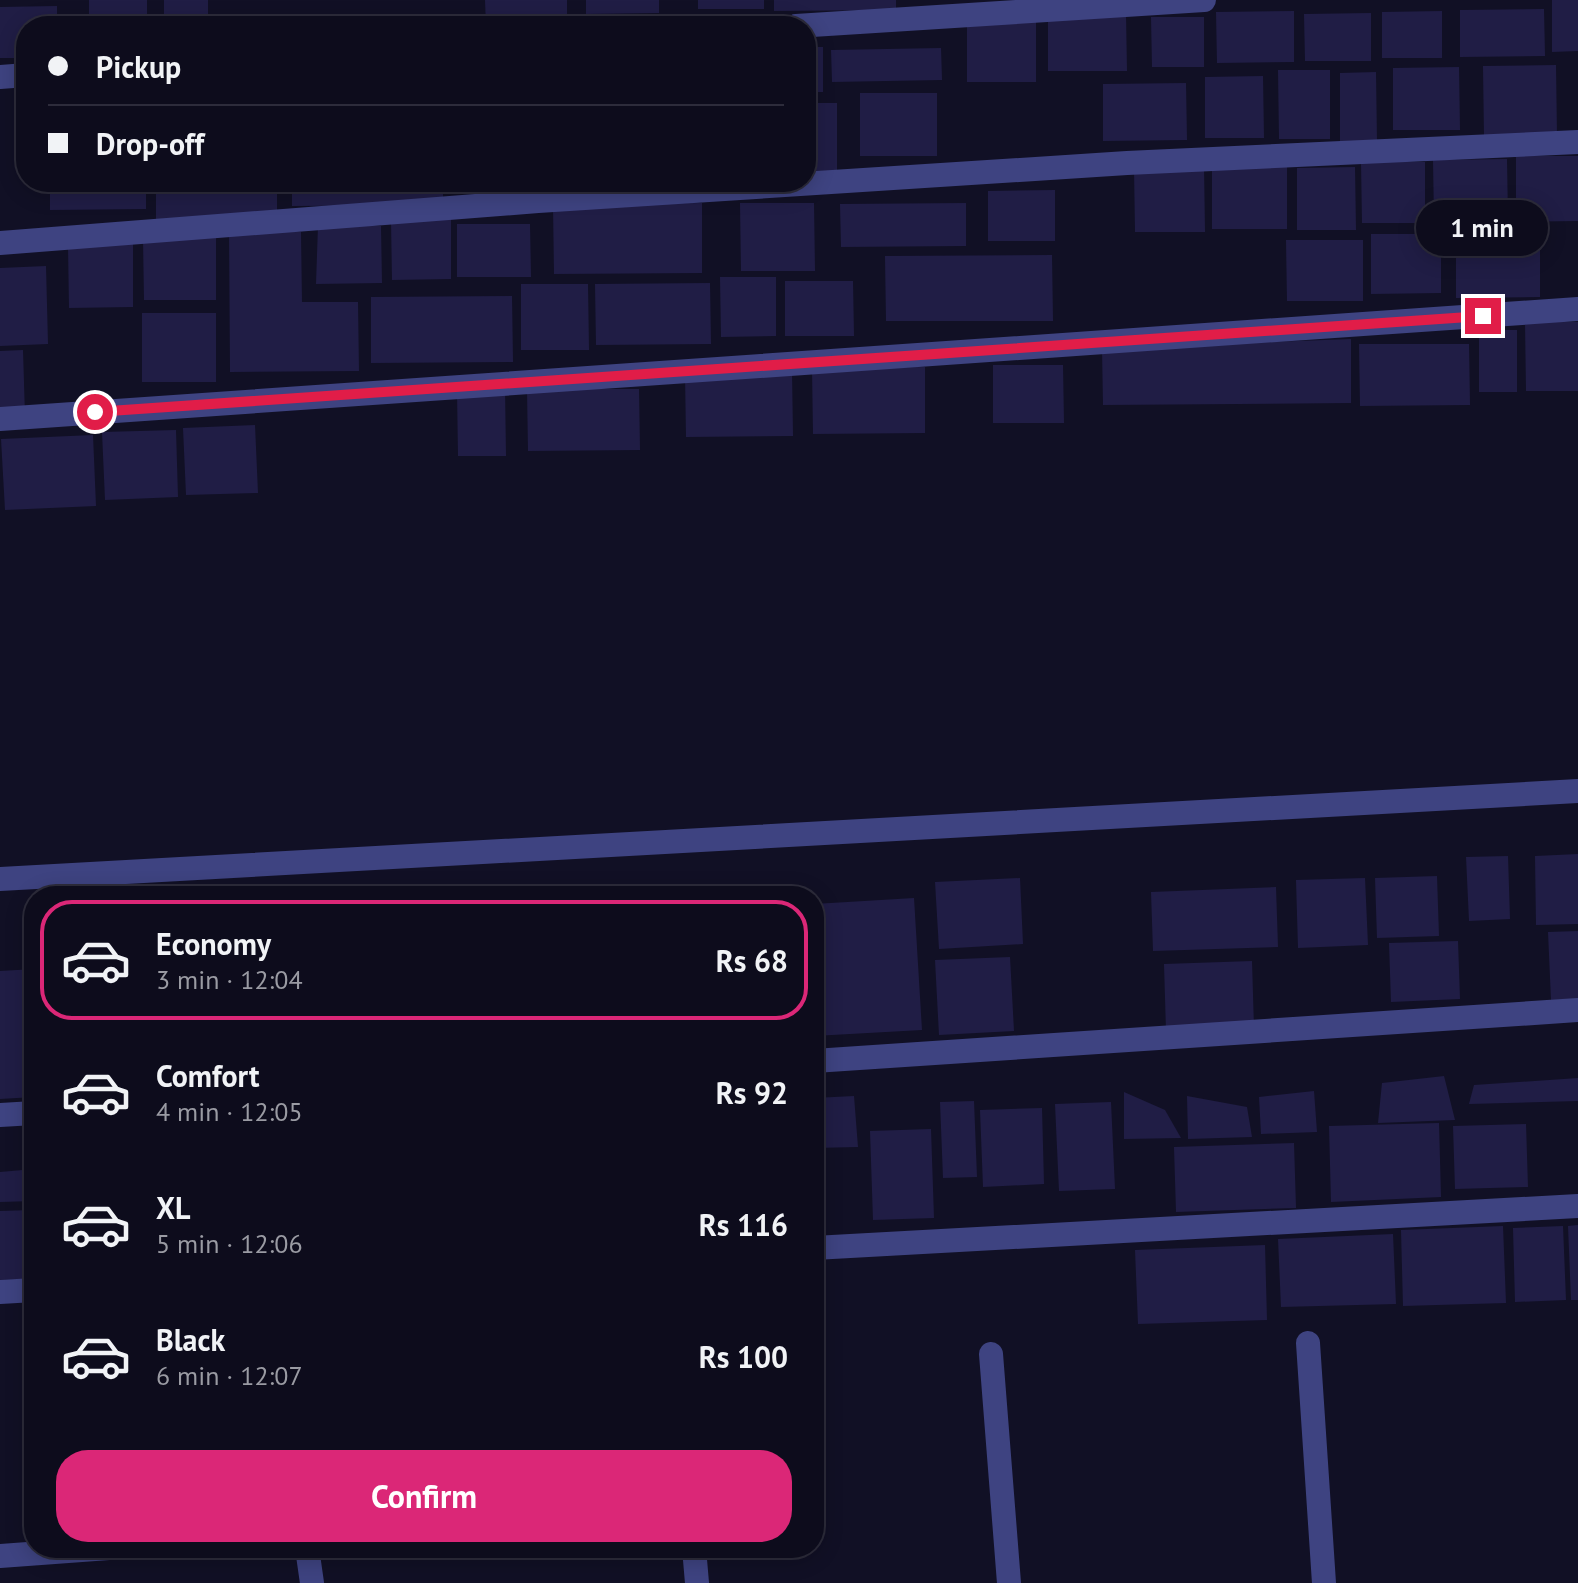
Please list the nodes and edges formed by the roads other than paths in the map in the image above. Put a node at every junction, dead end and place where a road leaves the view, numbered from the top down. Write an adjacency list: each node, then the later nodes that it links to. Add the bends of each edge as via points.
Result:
1 (1204, 0): 2 (street)
2 (816, 25)
3 (1578, 142): 4 (street)
4 (816, 183)
5 (680, 192): 6 (street)
6 (0, 243)
7 (1578, 309): 8 (street)
8 (0, 419)
9 (1578, 791): 10 (street)
10 (0, 879)
11 (1578, 1010): 12 (street)
12 (824, 1060)
13 (24, 1114): 14 (street)
14 (0, 1115)
15 (1578, 1206): 16 (street)
16 (824, 1247)
17 (24, 1291): 18 (street)
18 (0, 1292)
19 (1308, 1343): 28 (street)
20 (991, 1354): 27 (street)
21 (24, 1554): 22 (street)
22 (0, 1556)
23 (308, 1558): 25 (street)
24 (695, 1558): 26 (street)
25 (312, 1583)
26 (697, 1583)
27 (1009, 1583)
28 (1324, 1583)

